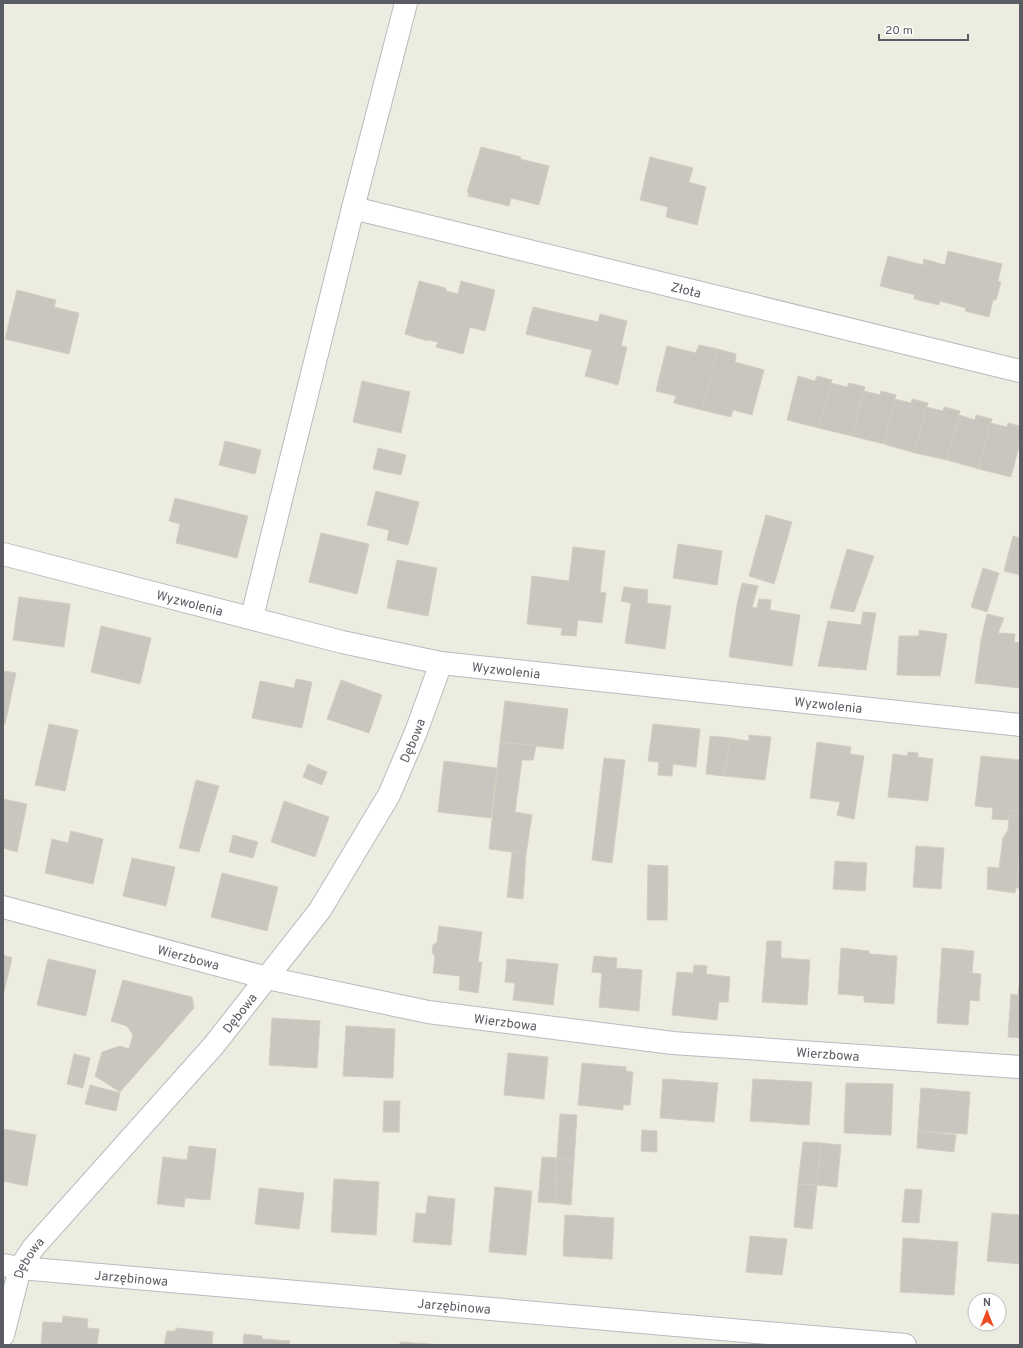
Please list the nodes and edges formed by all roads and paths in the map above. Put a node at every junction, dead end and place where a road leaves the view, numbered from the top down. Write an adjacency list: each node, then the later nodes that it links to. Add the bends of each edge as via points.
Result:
1 (406, 3): 2 (street)
2 (353, 208): 3 (street, Złota); 5 (street)
3 (1020, 371)
4 (3, 554): 5 (street, Wyzwolenia)
5 (252, 617): 6 (street, Wyzwolenia, via 342,642)
6 (441, 663): 7 (street, Wyzwolenia); 9 (street, Dębowa, via 416,732 389,795 320,910)
7 (1020, 725)
8 (3, 907): 9 (street, Wierzbowa)
9 (267, 978): 10 (street, Wierzbowa, via 428,1012 673,1043); 11 (street, Dębowa, via 214,1045 33,1248)
10 (1020, 1067)
11 (12, 1266): 12 (street, Dębowa); 13 (street, Jarzębinowa)
12 (3, 1335)
13 (905, 1345)

